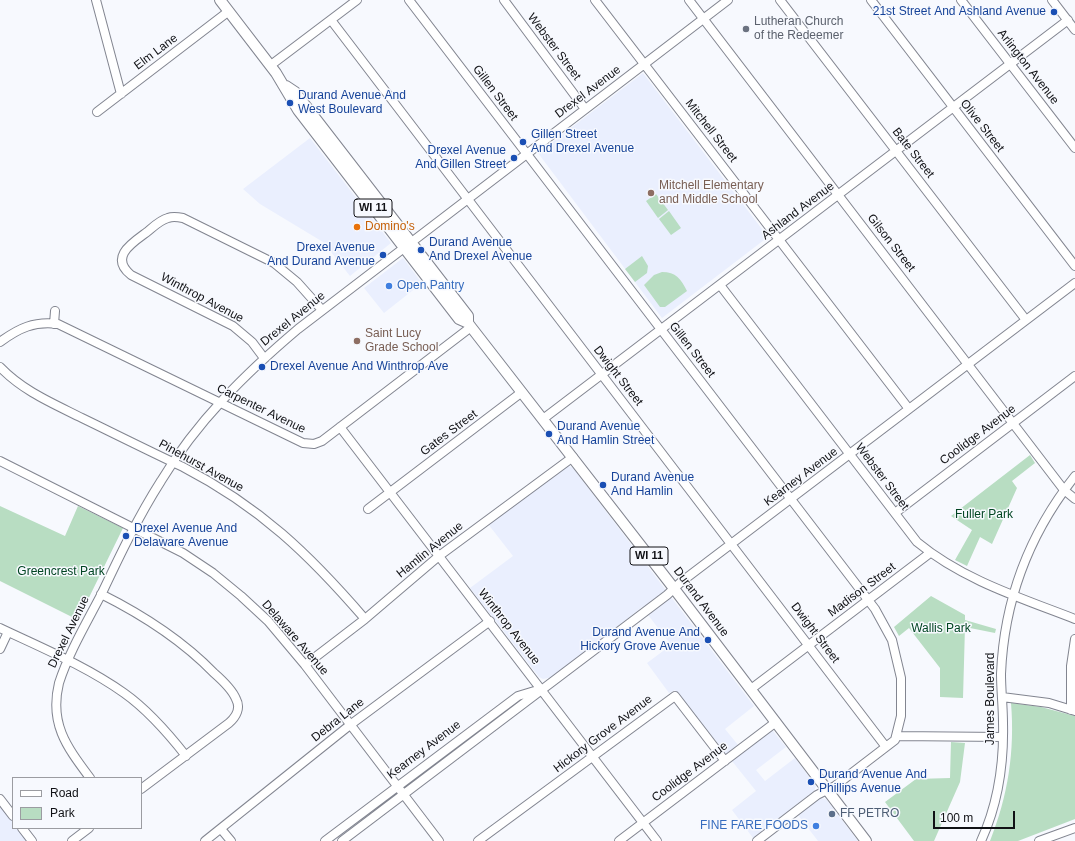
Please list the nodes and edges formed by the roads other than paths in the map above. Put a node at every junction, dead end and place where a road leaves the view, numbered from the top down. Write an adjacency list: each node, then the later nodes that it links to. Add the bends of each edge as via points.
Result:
1 (96, 0): 21 (street)
2 (220, 0): 13 (main road, Durand Avenue / WI 11)
3 (357, 0): 15 (street)
4 (409, 0): 27 (street, Gillen Street)
5 (504, 0): 23 (street, Webster Street)
6 (595, 0): 18 (street, Mitchell Street)
7 (689, 0): 14 (street, Gilson Street)
8 (728, 0): 14 (street, Drexel Avenue)
9 (780, 0): 26 (street, Bate Street)
10 (871, 0): 22 (street, Olive Street)
11 (961, 0): 19 (street, Arlington Avenue)
12 (1052, 0): 16 (street)
13 (229, 11): 20 (main road, Durand Avenue / WI 11); 21 (street, Elm Lane)
14 (703, 19): 18 (street, Drexel Avenue); 28 (street, Gilson Street)
15 (331, 20): 20 (street); 29 (street, Dwight Street)
16 (1068, 20): 17 (street); 19 (street, Ashland Avenue)
17 (1075, 30)
18 (644, 64): 23 (street, Drexel Avenue); 30 (street, Mitchell Street)
19 (1010, 64): 22 (street, Ashland Avenue); 25 (street, Arlington Avenue)
20 (270, 65): 31 (main road, Durand Avenue / WI 11, via 286,86 288,95 298,110)
21 (121, 94): 24 (street, Elm Lane)
22 (953, 108): 26 (street, Ashland Avenue); 32 (street, Olive Street)
23 (585, 109): 27 (street, Drexel Avenue)
24 (98, 112)
25 (1075, 148)
26 (896, 151): 28 (street, Ashland Avenue); 37 (street, Bate Street)
27 (526, 154): 29 (street, Drexel Avenue); 40 (street, Gillen Street)
28 (839, 195): 30 (street, Ashland Avenue); 43 (street, Gilson Street)
29 (467, 199): 31 (street, Drexel Avenue); 45 (street, Dwight Street)
30 (780, 240): 34 (street, Ashland Avenue); 49 (street, Mitchell Street)
31 (407, 245): 35 (street, Drexel Avenue); 39 (main road, Durand Avenue / WI 11, via 461,321)
32 (1075, 266)
33 (1075, 283): 37 (street, Kearney Avenue)
34 (720, 285): 40 (street, Ashland Avenue); 53 (street, Webster Street)
35 (322, 310): 42 (street, Drexel Avenue); 42 (street, Winthrop Avenue, via 298,282 274,264 183,218 166,218 130,244 123,255 124,265 131,275 232,326 249,339)
36 (55, 311): 38 (street)
37 (1026, 320): 43 (street, Kearney Avenue)
38 (54, 324): 41 (street, Carpenter Avenue, via 42,323 18,329); 48 (street, Carpenter Avenue, via 67,327)
39 (470, 325): 47 (main road, Durand Avenue / WI 11); 52 (street, Carpenter Avenue)
40 (661, 330): 45 (street, Ashland Avenue); 60 (street, Gillen Street)
41 (0, 342)
42 (264, 358): 48 (street, Drexel Avenue)
43 (968, 364): 49 (street, Kearney Avenue); 51 (street, Gilson Street)
44 (0, 367): 56 (street, Pinehurst Avenue, via 17,383 40,397)
45 (602, 374): 50 (street, Ashland Avenue); 65 (street, Dwight Street)
46 (1075, 376): 51 (street, Coolidge Avenue)
47 (522, 392): 50 (main road, Durand Avenue / WI 11); 59 (street, Gates Street)
48 (220, 402): 52 (street, Carpenter Avenue, via 308,445 318,443); 56 (street, Drexel Avenue)
49 (909, 409): 53 (street, Kearney Avenue)
50 (543, 419): 54 (main road, Durand Avenue / WI 11)
51 (1013, 423): 58 (street, Gilson Street); 63 (street, Coolidge Avenue)
52 (340, 427): 59 (street, Winthrop Avenue)
53 (850, 454): 60 (street, Kearney Avenue); 63 (street, Webster Street)
54 (573, 457): 67 (street, Hamlin Avenue); 68 (main road, Durand Avenue / WI 11)
55 (0, 461): 64 (street, Delaware Avenue)
56 (173, 463): 64 (street, Drexel Avenue); 72 (street, Pinehurst Avenue, via 222,489 291,539 322,569)
57 (1075, 476): 58 (street, James Boulevard)
58 (1064, 490): 61 (street, Gilson Street); 70 (street, James Boulevard, via 1034,538)
59 (390, 492): 62 (street, Gates Street); 67 (street, Winthrop Avenue)
60 (791, 499): 65 (street, Kearney Avenue); 71 (street, Gillen Street)
61 (1075, 499)
62 (368, 509)
63 (895, 513): 66 (street, Webster Street, via 917,542)
64 (134, 527): 69 (street, Drexel Avenue); 81 (street, Delaware Avenue, via 183,553 236,592 268,621)
65 (732, 544): 68 (street, Kearney Avenue); 78 (street, Dwight Street)
66 (930, 553): 70 (street, Webster Street, via 961,572); 71 (street, Madison Street)
67 (439, 556): 72 (street, Hamlin Avenue); 74 (street, Winthrop Avenue)
68 (674, 589): 82 (street, Kearney Avenue); 83 (main road, Durand Avenue / WI 11)
69 (101, 594): 80 (street, Drexel Avenue); 91 (street, via 141,615 190,650 223,682 236,699 238,708 229,724)
70 (1013, 594): 73 (street, Webster Street); 84 (street, James Boulevard, via 1002,648)
71 (868, 601): 78 (street, Madison Street); 88 (street, Gillen Street, via 888,631 899,665 902,703)
72 (366, 619): 81 (street, Hamlin Avenue)
73 (1075, 619)
74 (490, 621): 82 (street, Winthrop Avenue); 87 (street, Debra Lane)
75 (0, 628): 76 (street)
76 (8, 632): 79 (street); 80 (street)
77 (1075, 639): 85 (street, via 1071,666)
78 (810, 646): 83 (street, Madison Street); 90 (street, Dwight Street)
79 (0, 649)
80 (68, 661): 91 (street, via 125,694 160,724); 94 (street, Drexel Avenue, via 57,690 56,716 63,739)
81 (305, 665): 87 (street, Delaware Avenue)
82 (542, 689): 92 (street, Winthrop Avenue); 95 (street, Kearney Avenue, via 518,696); 98 (street, Kearney Avenue)
83 (751, 689): 86 (main road, Durand Avenue / WI 11)
84 (1002, 697): 85 (street, via 1035,701); 89 (street, James Boulevard)
85 (1073, 711)
86 (776, 722): 93 (street, Coolidge Avenue); 97 (main road, Durand Avenue / WI 11)
87 (350, 725): 95 (street, Delaware Avenue); 105 (street, Debra Lane)
88 (896, 736): 89 (street); 90 (street)
89 (1003, 737): 118 (street, James Boulevard, via 997,791)
90 (886, 747): 97 (street)
91 (186, 756): 96 (street)
92 (594, 757): 93 (street, Hickory Grove Avenue, via 675,696); 101 (street, Winthrop Avenue); 113 (street, Hickory Grove Avenue)
93 (725, 761): 101 (street, Coolidge Avenue)
94 (89, 777)
95 (396, 786): 98 (street, Delaware Avenue); 110 (street, Kearney Avenue)
96 (142, 788)
97 (828, 790): 116 (street, via 817,795); 117 (main road, Durand Avenue / WI 11)
98 (403, 795): 111 (street, Kearney Avenue); 112 (street, Delaware Avenue)
99 (0, 799): 100 (street)
100 (12, 815)
101 (644, 823): 114 (street, Coolidge Avenue); 115 (street, Winthrop Avenue)
102 (1075, 828): 119 (street)
103 (23, 829): 106 (street)
104 (88, 829): 107 (street)
105 (221, 829): 108 (street, Debra Lane); 109 (street)
106 (32, 841)
107 (72, 841)
108 (205, 841)
109 (231, 841)
110 (325, 841)
111 (342, 841)
112 (439, 841)
113 (478, 841)
114 (619, 841)
115 (657, 841)
116 (757, 841)
117 (866, 841)
118 (981, 841)
119 (1039, 841)

